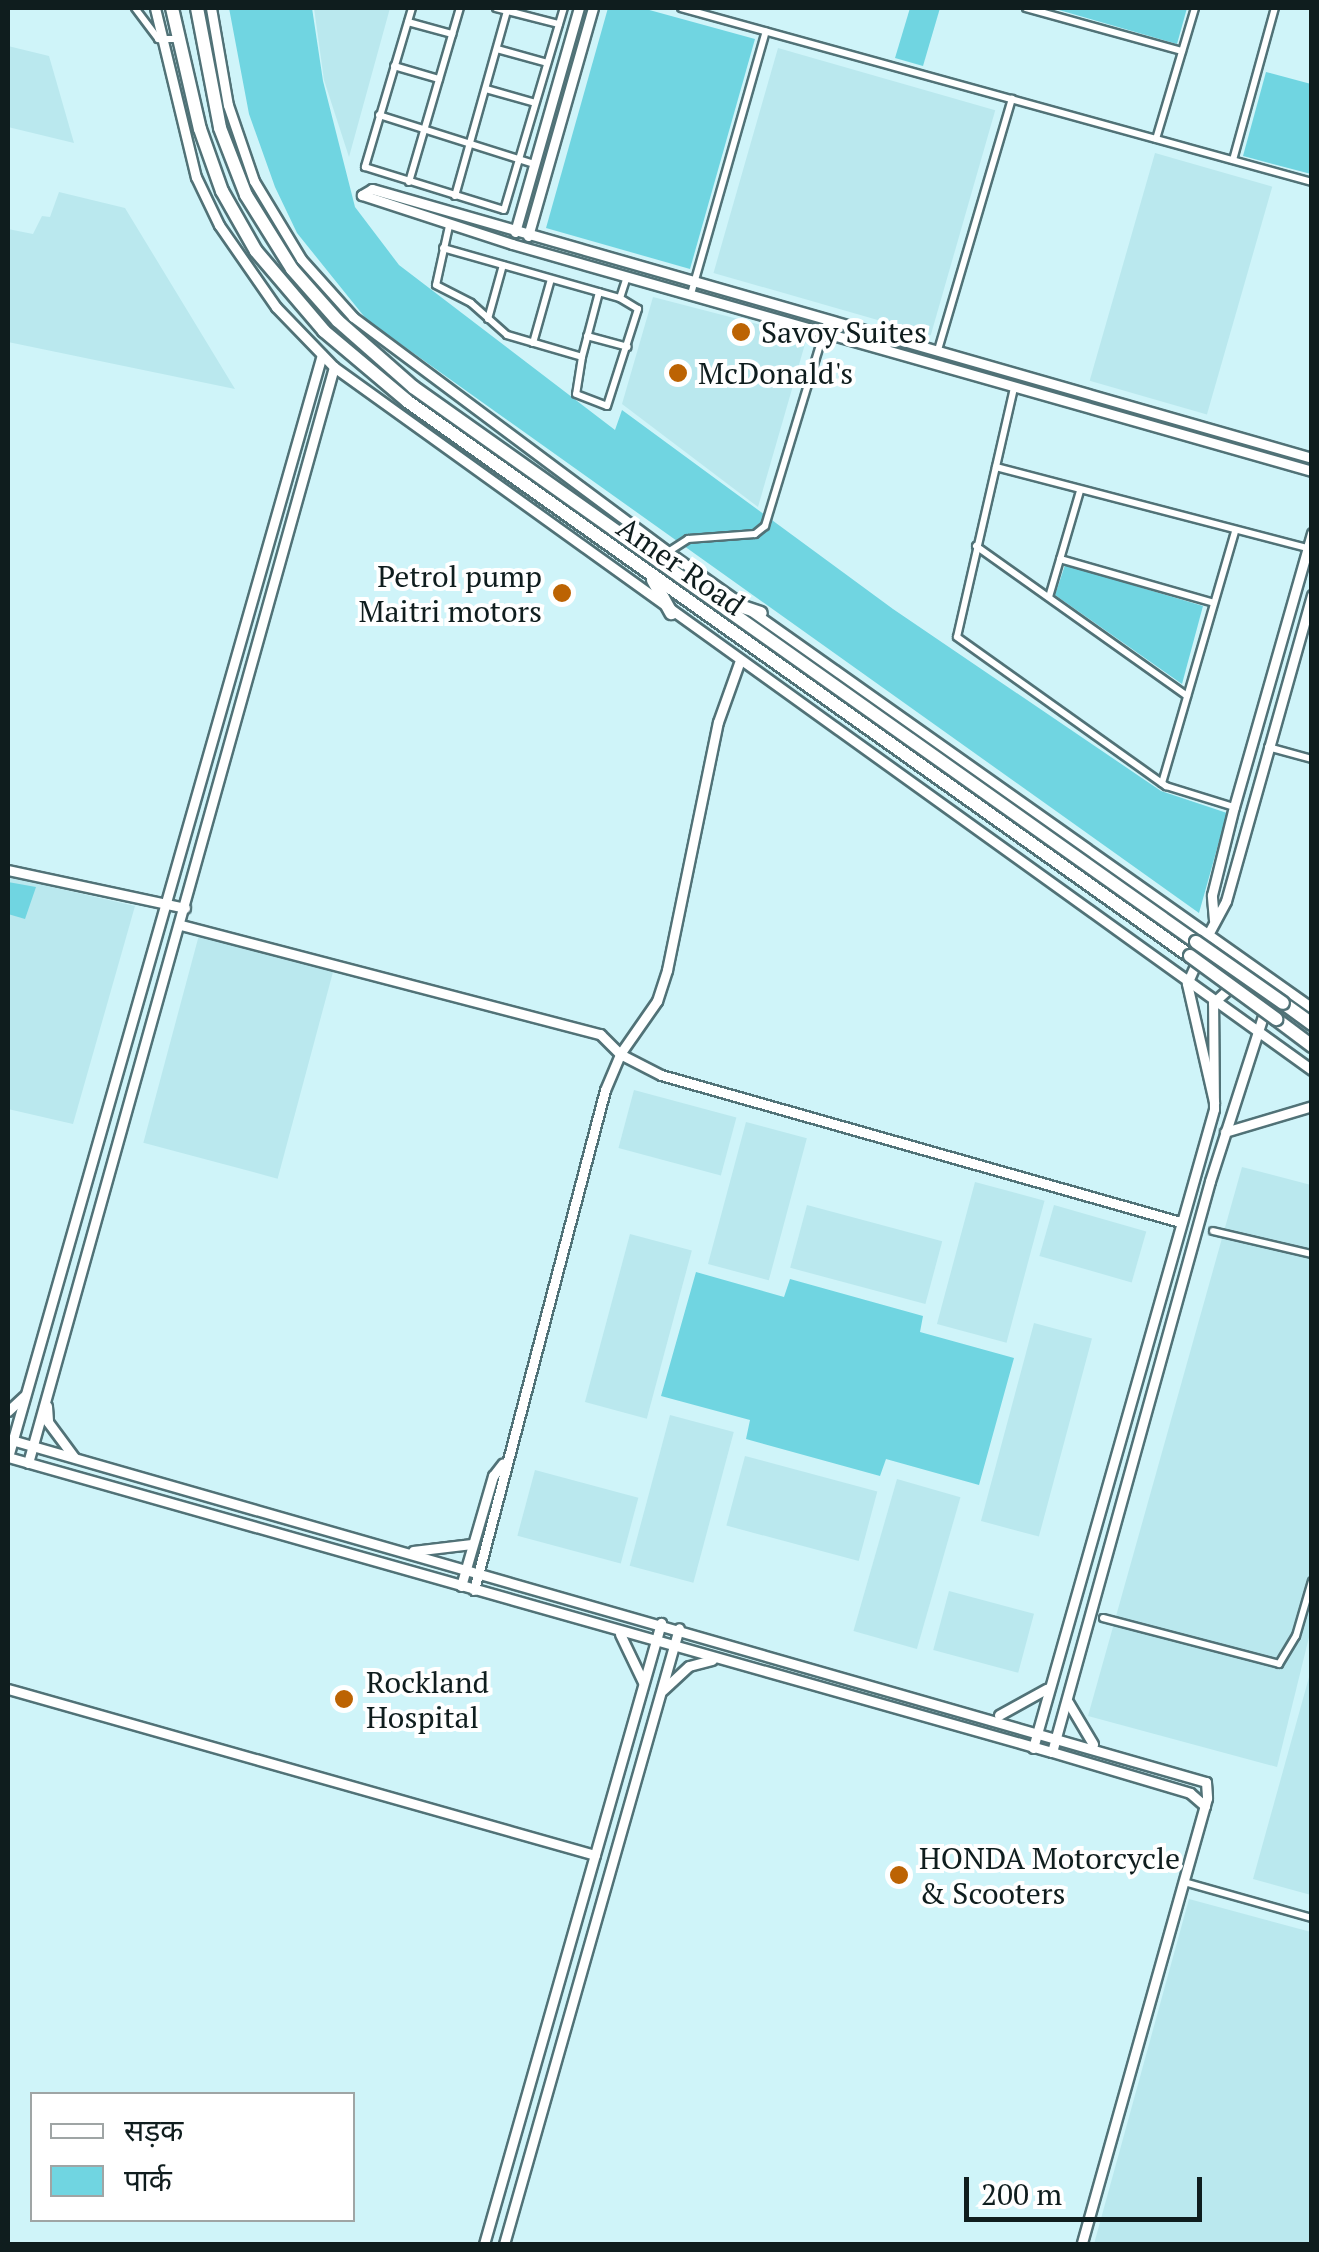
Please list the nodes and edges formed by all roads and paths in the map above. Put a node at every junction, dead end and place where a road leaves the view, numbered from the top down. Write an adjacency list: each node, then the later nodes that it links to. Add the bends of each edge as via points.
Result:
1 (135, 8): 23 (street)
2 (155, 8): 23 (street)
3 (172, 8): 22 (highway, Amer Road)
4 (197, 8): 77 (highway, Amer Road, via 220,128 246,195 292,270 413,387)
5 (210, 8): 74 (street, via 228,105 254,181 322,284 375,336)
6 (412, 8): 18 (street)
7 (460, 8): 21 (street)
8 (496, 8): 16 (street)
9 (564, 8): 19 (street)
10 (579, 8): 38 (street)
11 (593, 8): 44 (street)
12 (684, 8): 20 (street)
13 (1026, 8): 17 (street)
14 (1195, 8): 25 (street)
15 (1275, 8): 37 (street)
16 (508, 9): 19 (street); 24 (street)
17 (1044, 10): 25 (street)
18 (408, 22): 21 (street); 27 (street)
19 (559, 24): 26 (street)
20 (766, 31): 30 (street); 51 (street)
21 (452, 34): 28 (street)
22 (178, 40): 23 (street); 76 (highway, Amer Road, via 222,191 284,287 324,331 407,401)
23 (161, 41): 62 (street, via 196,177 219,225 276,307)
24 (496, 49): 26 (street); 29 (street)
25 (1182, 51): 34 (street)
26 (547, 63): 31 (street)
27 (394, 66): 28 (street); 32 (street)
28 (439, 79): 33 (street)
29 (486, 89): 31 (street); 35 (street)
30 (1012, 99): 34 (street); 61 (street)
31 (535, 102): 36 (street)
32 (380, 114): 33 (street); 39 (street, via 365,167)
33 (425, 128): 35 (street); 39 (street)
34 (1156, 139): 37 (street)
35 (471, 142): 36 (street); 41 (street)
36 (520, 158): 38 (street); 41 (street, via 504,210)
37 (1233, 160): 40 (street)
38 (534, 164): 43 (street)
39 (409, 182): 41 (street)
40 (1312, 182)
41 (455, 196)
42 (449, 226): 43 (street, via 362,195 372,188); 45 (street); 46 (street)
43 (515, 231): 44 (street); 45 (street)
44 (528, 234): 47 (street); 51 (street)
45 (512, 244): 47 (street)
46 (443, 248): 48 (street); 55 (street, via 436,285)
47 (524, 248): 49 (street)
48 (502, 265): 50 (street); 55 (street)
49 (627, 277): 53 (street); 54 (street)
50 (550, 279): 52 (street); 59 (street)
51 (694, 282): 53 (street); 56 (street)
52 (598, 292): 54 (street); 58 (street)
53 (691, 294): 57 (street)
54 (620, 298): 60 (street, via 638,309)
55 (488, 319): 59 (street, via 507,335)
56 (828, 320): 57 (street); 61 (street)
57 (824, 332): 65 (street); 74 (street, via 765,526 755,534 688,539)
58 (588, 336): 60 (street); 63 (street)
59 (533, 343): 63 (street)
60 (628, 347): 63 (street, via 610,405 576,394)
61 (938, 350): 66 (street)
62 (322, 355): 64 (street); 90 (street)
63 (582, 357)
64 (334, 367): 81 (street); 91 (street)
65 (1014, 388): 67 (street); 68 (street)
66 (1312, 458)
67 (996, 467): 69 (street); 72 (street)
68 (1312, 470)
69 (1080, 491): 70 (street); 75 (street)
70 (1235, 531): 73 (street); 80 (street)
71 (1312, 533): 73 (street)
72 (976, 546): 79 (street); 87 (street, via 956,637)
73 (1307, 548): 88 (street)
74 (668, 552): 82 (street)
75 (1060, 559): 79 (street); 80 (street)
76 (650, 574): 81 (highway); 94 (highway, Amer Road)
77 (699, 592): 82 (highway); 94 (highway, Amer Road)
78 (1312, 595): 85 (street)
79 (1048, 597): 84 (street)
80 (1214, 603): 84 (street)
81 (670, 613): 83 (street)
82 (762, 613): 94 (street)
83 (738, 663): 97 (street); 104 (street, via 718,722 668,970 657,1001)
84 (1187, 696): 87 (street)
85 (1267, 746): 86 (street); 92 (street, via 1226,901)
86 (1312, 759)
87 (1162, 784): 88 (street)
88 (1234, 807): 92 (street, via 1212,895)
89 (8, 870): 90 (street)
90 (164, 904): 91 (street); 112 (street)
91 (185, 908): 93 (street)
92 (1214, 920): 94 (street)
93 (182, 925): 104 (street, via 600,1034); 113 (street)
94 (1198, 945): 95 (street); 97 (street); 101 (highway, Amer Road, bridge); 103 (highway, Amer Road, bridge)
95 (1252, 966): 96 (street); 99 (street)
96 (1275, 981): 98 (street); 102 (street)
97 (1187, 984): 99 (street); 106 (street)
98 (1307, 998): 100 (street)
99 (1213, 1003): 102 (street); 106 (street)
100 (1312, 1008)
101 (1312, 1024)
102 (1257, 1034): 105 (street); 108 (street)
103 (1312, 1046)
104 (620, 1054): 109 (street, via 661,1075); 120 (street)
105 (1312, 1070)
106 (1215, 1102): 109 (street)
107 (1312, 1106): 108 (street)
108 (1225, 1132): 131 (street)
109 (1180, 1222): 129 (street)
110 (1214, 1230): 111 (street)
111 (1312, 1254)
112 (26, 1394): 114 (street); 115 (street)
113 (46, 1399): 116 (street); 118 (street, via 48,1422)
114 (8, 1410)
115 (10, 1439): 116 (street); 117 (street)
116 (32, 1445): 118 (street); 119 (street)
117 (8, 1457): 119 (street)
118 (74, 1458): 122 (street)
119 (28, 1463): 126 (street)
120 (503, 1464): 121 (street); 124 (street)
121 (472, 1544): 122 (street); 123 (street)
122 (406, 1552): 123 (street)
123 (464, 1569): 124 (street); 126 (street)
124 (479, 1572): 127 (street); 132 (street)
125 (1312, 1581): 128 (street)
126 (460, 1586): 127 (street)
127 (474, 1590): 133 (street)
128 (1309, 1600): 130 (street, via 1289,1652 1268,1666)
129 (1069, 1616): 131 (street); 139 (street)
130 (1103, 1618)
131 (1088, 1620): 142 (street)
132 (661, 1623): 134 (street); 135 (street)
133 (610, 1628): 135 (street); 138 (street, via 630,1644)
134 (678, 1628): 136 (street); 143 (street)
135 (656, 1641): 136 (street); 138 (street)
136 (674, 1646): 137 (street); 141 (street)
137 (720, 1659): 141 (street, via 689,1666); 147 (street)
138 (644, 1684): 150 (street)
139 (1050, 1686): 143 (street, via 1022,1708); 144 (street)
140 (8, 1689): 150 (street)
141 (662, 1692): 154 (street)
142 (1068, 1694): 145 (street); 146 (street, via 1076,1723)
143 (992, 1716): 144 (street)
144 (1037, 1729): 145 (street); 147 (street)
145 (1056, 1734): 146 (street); 148 (street)
146 (1094, 1745): 149 (street, via 1202,1779 1209,1788)
147 (1032, 1748): 148 (street)
148 (1052, 1752): 149 (street, via 1190,1793)
149 (1205, 1806): 151 (street)
150 (595, 1856): 153 (street)
151 (1184, 1882): 152 (street); 155 (street)
152 (1312, 1918)
153 (484, 2244)
154 (504, 2244)
155 (1082, 2244)

